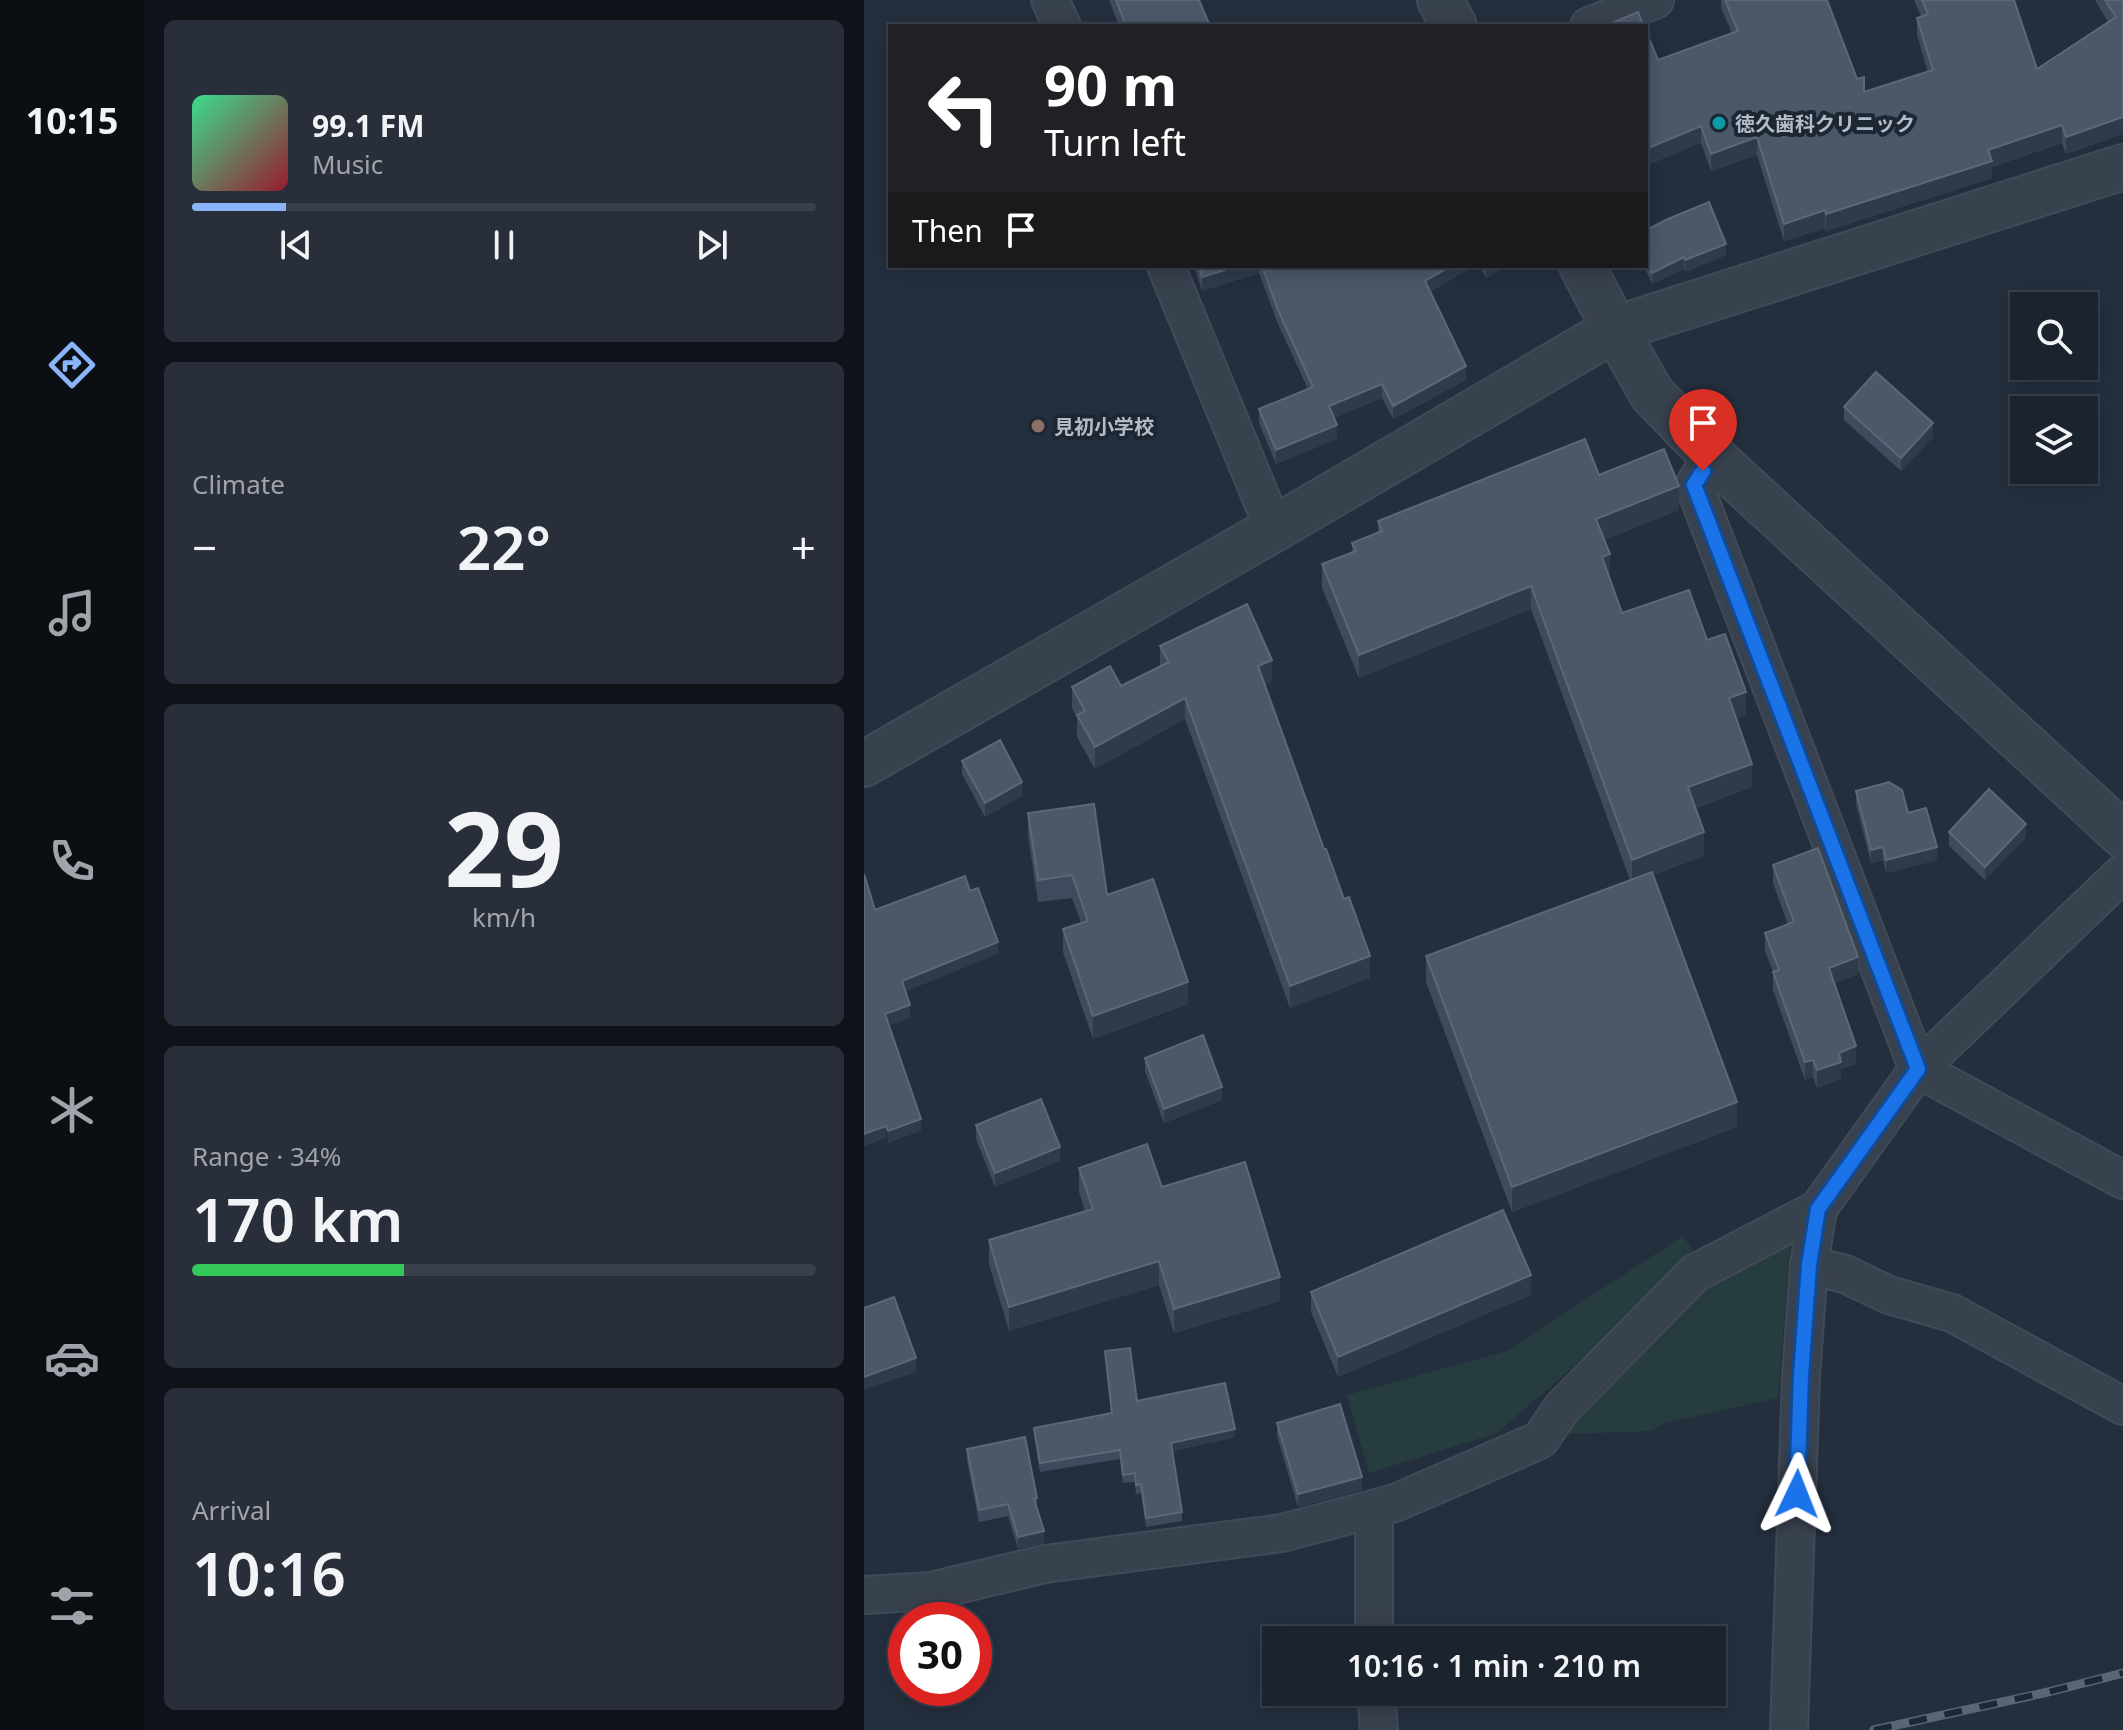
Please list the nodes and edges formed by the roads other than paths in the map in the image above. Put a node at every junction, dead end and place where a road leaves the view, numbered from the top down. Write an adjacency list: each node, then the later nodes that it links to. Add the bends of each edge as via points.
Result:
1 (1050, 0): 4 (street)
2 (1440, 0): 5 (street)
3 (1655, 0): 6 (street)
4 (1061, 24)
5 (1453, 24)
6 (1594, 24)
7 (2123, 167): 10 (street)
8 (1167, 268): 12 (street)
9 (1583, 268): 10 (street)
10 (1615, 329): 11 (street, via 1652,394); 12 (street)
11 (1712, 456): 14 (street); 16 (street, via 1694,485)
12 (1274, 529): 13 (street)
13 (864, 764)
14 (2123, 835)
15 (2123, 873): 16 (street)
16 (1918, 1069): 17 (street); 18 (street)
17 (2123, 1180)
18 (1818, 1209): 19 (street); 21 (street, via 1695,1273 1562,1408 1540,1440)
19 (1809, 1265): 20 (street, via 1952,1313); 26 (street)
20 (2123, 1406)
21 (1374, 1509): 22 (street, via 1282,1533 1045,1564 931,1591); 23 (street)
22 (864, 1595)
23 (1374, 1626)
24 (1377, 1706): 25 (street)
25 (1379, 1730)
26 (1789, 1730)

